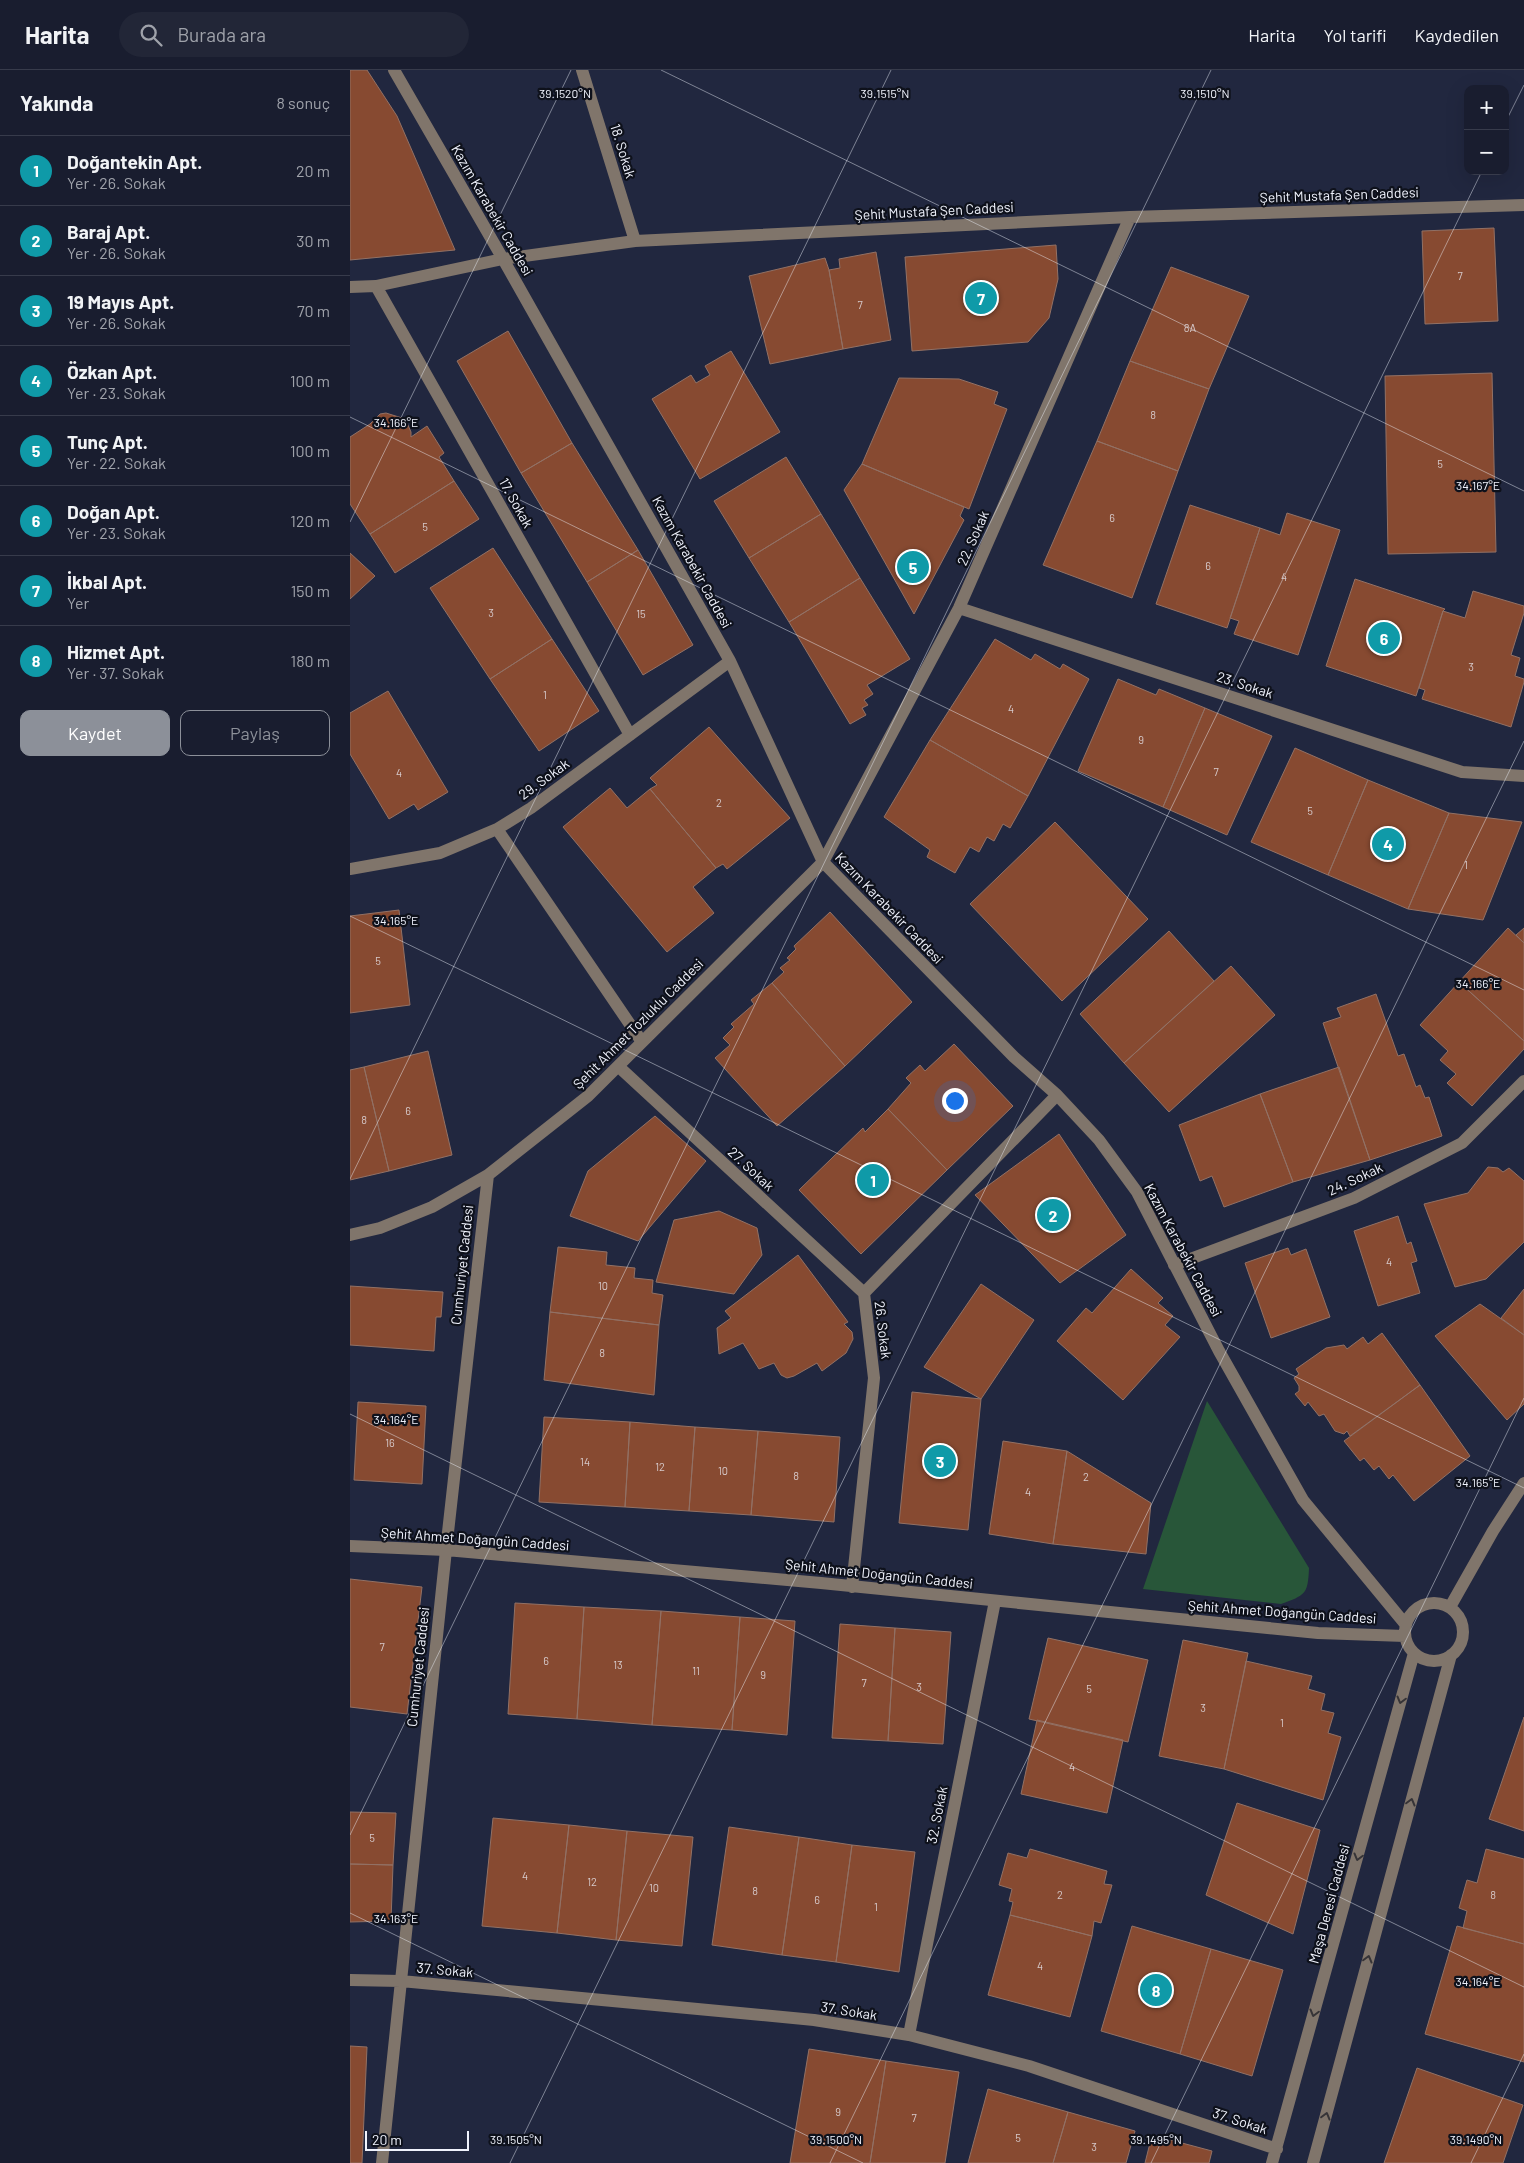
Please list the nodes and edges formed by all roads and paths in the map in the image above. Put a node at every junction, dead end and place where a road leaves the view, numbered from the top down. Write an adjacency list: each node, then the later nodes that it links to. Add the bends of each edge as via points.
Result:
1 (394, 70): 6 (street, Kazım Karabekir Caddesi)
2 (582, 70): 5 (street, 18. Sokak)
3 (1524, 205): 4 (street, Şehit Mustafa Şen Caddesi)
4 (1130, 217): 5 (street, Şehit Mustafa Şen Caddesi); 9 (street, 22. Sokak)
5 (635, 241): 6 (street, Şehit Mustafa Şen Caddesi)
6 (503, 259): 7 (street, Şehit Mustafa Şen Caddesi); 10 (street, Kazım Karabekir Caddesi)
7 (376, 286): 8 (street, Şehit Mustafa Şen Caddesi); 11 (street, 17. Sokak)
8 (350, 288)
9 (959, 608): 12 (street, 23. Sokak, via 1462,772); 14 (street, 22. Sokak)
10 (730, 661): 11 (street, 29. Sokak); 14 (street, Kazım Karabekir Caddesi)
11 (630, 735): 13 (street, 29. Sokak)
12 (1524, 776)
13 (497, 829): 15 (street, 29. Sokak, via 440,853); 16 (street)
14 (823, 862): 16 (street, Şehit Ahmet Tozluklu Caddesi); 19 (street, Kazım Karabekir Caddesi, via 1014,1057)
15 (350, 869)
16 (642, 1042): 17 (street, Şehit Ahmet Tozluklu Caddesi)
17 (619, 1067): 20 (street, Şehit Ahmet Tozluklu Caddesi, via 588,1096); 23 (street, 27. Sokak)
18 (1524, 1081): 22 (street, 24. Sokak, via 1462,1143 1354,1198)
19 (1057, 1096): 22 (street, Kazım Karabekir Caddesi, via 1099,1140 1137,1192); 23 (street, 26. Sokak)
20 (488, 1175): 21 (street, Şehit Ahmet Tozluklu Caddesi, via 432,1207 380,1228); 26 (street, Cumhuriyet Caddesi)
21 (350, 1235)
22 (1174, 1265): 30 (street, Kazım Karabekir Caddesi, via 1302,1500)
23 (864, 1293): 27 (street, 26. Sokak, via 874,1378)
24 (1524, 1482): 29 (street)
25 (350, 1546): 26 (street, Şehit Ahmet Doğangün Caddesi)
26 (446, 1550): 27 (street, Şehit Ahmet Doğangün Caddesi); 34 (street, Cumhuriyet Caddesi)
27 (852, 1586): 28 (street, Şehit Ahmet Doğangün Caddesi)
28 (994, 1601): 30 (street, Şehit Ahmet Doğangün Caddesi, via 1318,1633); 35 (street, 32. Sokak)
29 (1450, 1607): 30 (street, via 1432,1602 1423,1604 1409,1616); 32 (street, via 1462,1622 1463,1631 1458,1649)
30 (1406, 1631): 31 (street, via 1408,1645)
31 (1414, 1653): 32 (street, via 1432,1661); 36 (street, Maşa Deresi Caddesi, one-way to 36)
32 (1451, 1655): 39 (street, one-way to 32)
33 (350, 1980): 34 (street, 37. Sokak)
34 (401, 1981): 35 (street, 37. Sokak, via 814,2020); 37 (street, Cumhuriyet Caddesi)
35 (909, 2036): 36 (street, 37. Sokak, via 1029,2066)
36 (1277, 2149): 38 (street, Maşa Deresi Caddesi)
37 (382, 2163)
38 (1272, 2163)
39 (1313, 2163)

